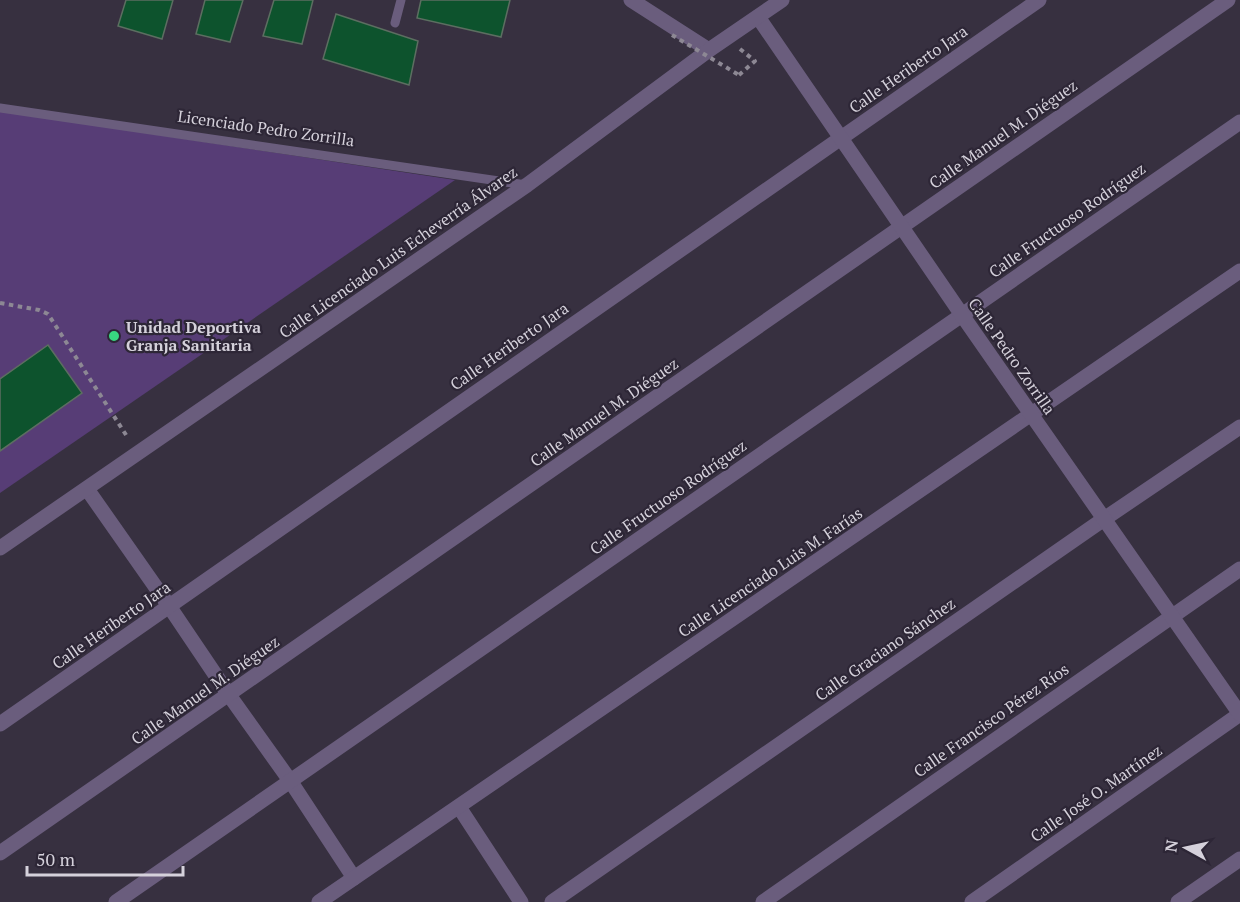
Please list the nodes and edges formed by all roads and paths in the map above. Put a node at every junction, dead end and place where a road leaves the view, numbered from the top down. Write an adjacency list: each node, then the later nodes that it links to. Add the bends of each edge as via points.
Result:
1 (401, 0): 7 (lane)
2 (631, 0): 9 (street)
3 (782, 0): 6 (street, Calle Licenciado Luis Echeverría Álvarez)
4 (1040, 0): 13 (street, Calle Heriberto Jara)
5 (1228, 0): 15 (street, Calle Manuel M. Diéguez)
6 (758, 16): 9 (street, Calle Licenciado Luis Echeverría Álvarez); 13 (street, Calle Pedro Zorrilla)
7 (395, 23)
8 (672, 35): 10 (path, bridge, via 739,75)
9 (709, 50): 14 (street, Calle Licenciado Luis Echeverría Álvarez)
10 (755, 62)
11 (0, 108): 14 (lane, Licenciado Pedro Zorrilla)
12 (1240, 122): 18 (street, Calle Fructuoso Rodríguez)
13 (842, 137): 15 (street, Calle Pedro Zorrilla); 26 (street, Calle Heriberto Jara)
14 (527, 185): 21 (street, Calle Licenciado Luis Echeverría Álvarez)
15 (901, 227): 18 (street, Calle Pedro Zorrilla); 28 (street, Calle Manuel M. Diéguez)
16 (1240, 271): 19 (street, Calle Licenciado Luis M. Farías)
17 (0, 303): 21 (path, via 48,314)
18 (962, 315): 19 (street, Calle Pedro Zorrilla); 31 (street, Calle Fructuoso Rodríguez)
19 (1031, 415): 23 (street, Calle Pedro Zorrilla); 32 (street, Calle Licenciado Luis M. Farías)
20 (1240, 428): 23 (street, Calle Graciano Sánchez)
21 (138, 453): 22 (street, Calle Licenciado Luis Echeverría Álvarez)
22 (87, 489): 24 (street, Calle Licenciado Luis Echeverría Álvarez); 26 (street)
23 (1104, 519): 27 (street, Calle Pedro Zorrilla); 39 (street, Calle Graciano Sánchez)
24 (0, 548)
25 (1240, 569): 27 (street, Calle Francisco Pérez Ríos)
26 (169, 606): 28 (street); 30 (street, Calle Heriberto Jara)
27 (1171, 617): 29 (street, Calle Pedro Zorrilla); 40 (street, Calle Francisco Pérez Ríos)
28 (229, 696): 31 (street); 33 (street, Calle Manuel M. Diéguez)
29 (1240, 714): 41 (street, Calle José O. Martínez)
30 (0, 724)
31 (291, 782): 35 (street); 36 (street, Calle Fructuoso Rodríguez)
32 (459, 807): 35 (street, Calle Licenciado Luis M. Farías); 38 (street)
33 (0, 853)
34 (1240, 859): 42 (street)
35 (354, 878): 37 (street, Calle Licenciado Luis M. Farías)
36 (116, 902)
37 (319, 902)
38 (521, 902)
39 (552, 902)
40 (763, 902)
41 (972, 902)
42 (1178, 902)

